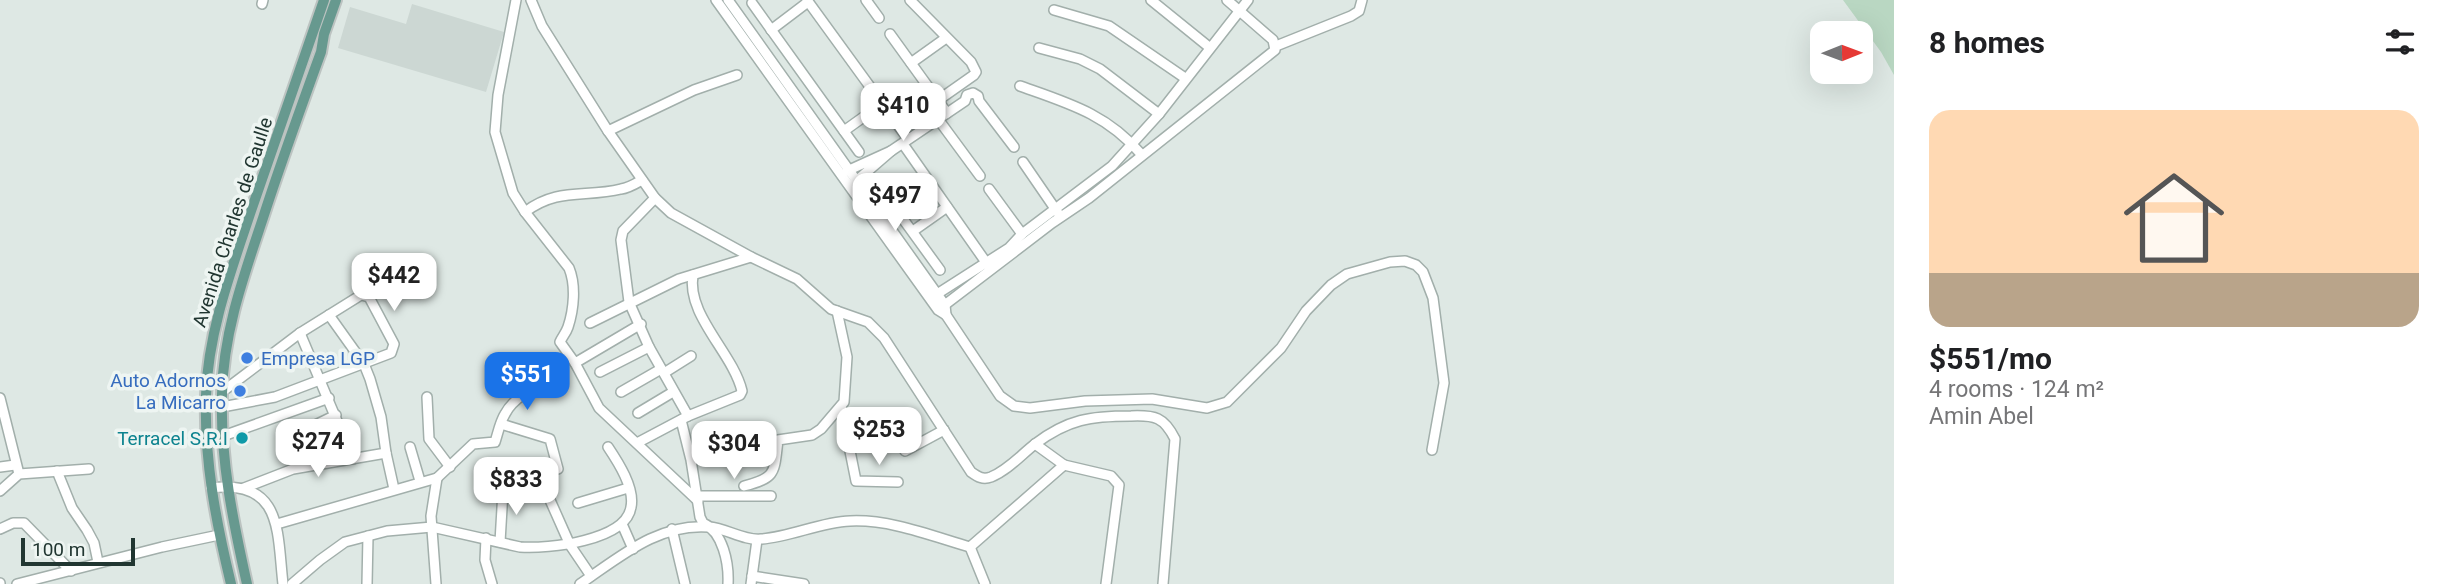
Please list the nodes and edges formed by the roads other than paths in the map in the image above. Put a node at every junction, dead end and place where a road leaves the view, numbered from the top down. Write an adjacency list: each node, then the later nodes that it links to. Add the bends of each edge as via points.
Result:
1 (324, 0): 109 (main road, Avenida Charles de Gaulle, via 227,282 211,345 206,394)
2 (335, 0): 73 (main road, Avenida Charles de Gaulle, via 241,284 226,345)
3 (516, 0): 49 (street, via 495,132 504,169)
4 (531, 0): 32 (street, via 542,26)
5 (866, 0): 16 (street)
6 (910, 0): 19 (street)
7 (1151, 0): 21 (street)
8 (1227, 0): 14 (street)
9 (1248, 0): 14 (street)
10 (1363, 0): 20 (street, via 1351,16)
11 (808, 1): 17 (street); 28 (street)
12 (726, 2): 41 (street)
13 (752, 3): 17 (street)
14 (1240, 9): 20 (street); 21 (street)
15 (1054, 10): 25 (street, via 1109,26)
16 (879, 18)
17 (771, 30): 33 (street)
18 (890, 34): 23 (street)
19 (946, 38): 23 (street); 27 (street, via 976,72)
20 (1276, 46): 39 (street, via 1262,62)
21 (1209, 47): 25 (street)
22 (1040, 48): 29 (street, via 1100,69)
23 (911, 63): 27 (street)
24 (737, 75): 32 (street)
25 (1185, 78): 29 (street)
26 (1020, 86): 35 (street, via 1082,108)
27 (938, 101): 30 (street); 31 (street)
28 (883, 103): 31 (street); 33 (street)
29 (1159, 114): 35 (street)
30 (942, 116): 34 (street); 36 (street, via 973,93); 42 (street)
31 (900, 127): 34 (street)
32 (608, 131): 44 (street)
33 (844, 131): 38 (street)
34 (906, 141): 37 (street); 48 (street)
35 (1133, 144): 39 (street); 50 (street)
36 (1014, 147)
37 (891, 151): 41 (street); 45 (street)
38 (859, 152)
39 (1141, 154): 50 (street, via 1089,198)
40 (1023, 162): 50 (street)
41 (845, 172): 45 (street)
42 (980, 176)
43 (874, 179): 51 (street)
44 (642, 180): 47 (street); 49 (street, via 620,190 564,194)
45 (853, 183): 57 (street)
46 (989, 189): 52 (street)
47 (655, 198): 53 (street, via 671,213); 58 (street, via 621,237)
48 (947, 207): 51 (street); 54 (street)
49 (525, 212): 67 (street, via 572,275 569,325 560,342)
50 (1058, 213): 52 (street); 54 (street)
51 (913, 231): 55 (street)
52 (1022, 234): 54 (street)
53 (751, 257): 56 (street); 60 (street, via 797,279)
54 (989, 267): 57 (street); 59 (street)
55 (940, 270)
56 (693, 275): 58 (street); 84 (street, via 691,286 701,312 742,391)
57 (933, 296): 59 (street)
58 (629, 302): 62 (street); 63 (street)
59 (943, 310): 93 (street, via 1000,396 1014,406 1152,399 1208,408 1227,402 1282,348 1306,311 1331,285 1348,274 1405,261 1423,272 1433,298 1444,383)
60 (837, 311): 79 (street, via 847,357); 86 (street, via 876,328)
61 (329, 315): 64 (street); 68 (street); 68 (street, via 361,295 367,296 394,349)
62 (590, 323)
63 (641, 324): 65 (street); 67 (street)
64 (300, 333): 72 (street); 73 (street)
65 (649, 347): 69 (street); 70 (street)
66 (691, 356): 69 (street)
67 (575, 363): 89 (street, via 599,408)
68 (364, 364): 72 (street); 95 (street, via 377,401)
69 (662, 371): 74 (street); 75 (street)
70 (600, 372)
71 (556, 376): 85 (street, via 509,408)
72 (321, 379): 78 (street); 80 (street, via 275,397)
73 (222, 392): 80 (main road, Avenida Charles de Gaulle)
74 (621, 392)
75 (673, 392): 81 (street); 84 (street)
76 (427, 397): 99 (street, via 429,439)
77 (0, 398): 82 (street)
78 (329, 398): 83 (street); 88 (street)
79 (841, 406): 106 (street, via 856,481); 108 (street, via 812,435 778,440 771,475)
80 (222, 407): 88 (main road, Avenida Charles de Gaulle)
81 (638, 413)
82 (3, 415): 102 (street)
83 (336, 415): 87 (street); 96 (street)
84 (684, 418): 89 (street); 116 (street)
85 (501, 424): 99 (street, via 495,442 473,443); 101 (street, via 550,439)
86 (944, 430): 90 (street, via 971,472 984,478 1012,464); 94 (street)
87 (301, 432)
88 (223, 436): 107 (main road, Avenida Charles de Gaulle)
89 (637, 443): 116 (street)
90 (1035, 444): 97 (street); 151 (street, via 1073,421 1148,415 1163,420 1175,439)
91 (410, 447): 105 (street)
92 (608, 447): 111 (street, via 623,469)
93 (1433, 450)
94 (905, 451)
95 (386, 453): 96 (street); 112 (street)
96 (353, 459): 110 (street, via 286,471)
97 (1064, 466): 131 (street); 150 (street, via 1111,476 1119,485)
98 (0, 467): 102 (street)
99 (450, 467): 104 (street)
100 (89, 469): 103 (street)
101 (558, 469)
102 (17, 470): 103 (street); 113 (street)
103 (57, 471): 133 (street, via 72,509 94,543)
104 (437, 478): 105 (street); 121 (street)
105 (420, 481): 112 (street)
106 (898, 482)
107 (227, 486): 109 (street); 110 (street); 139 (main road, Avenida Charles de Gaulle)
108 (744, 486)
109 (211, 488): 125 (main road, Avenida Charles de Gaulle)
110 (244, 488): 119 (street, via 266,502)
111 (628, 488): 118 (street); 120 (street, via 632,506)
112 (394, 489): 119 (street)
113 (0, 491)
114 (503, 491): 129 (street)
115 (771, 496): 116 (street)
116 (697, 498): 122 (street, via 703,523)
117 (550, 500): 130 (street)
118 (578, 503)
119 (277, 524): 140 (street)
120 (622, 524): 130 (street); 132 (street)
121 (432, 527): 126 (street); 127 (street); 143 (street)
122 (712, 527): 124 (street); 128 (street); 147 (street, via 725,555)
123 (0, 529): 134 (street, via 24,523)
124 (672, 529): 132 (street); 146 (street)
125 (219, 536): 133 (street); 138 (main road, Avenida Charles de Gaulle)
126 (368, 536): 141 (street, via 342,544); 142 (street)
127 (486, 538): 129 (street); 144 (street, via 485,560)
128 (757, 540): 131 (street, via 849,520); 136 (street)
129 (500, 542): 130 (street, via 524,548)
130 (570, 545): 135 (street)
131 (970, 547): 149 (street)
132 (633, 549): 135 (street)
133 (98, 562): 134 (street)
134 (71, 571): 137 (street)
135 (591, 576): 145 (street)
136 (752, 580): 148 (street)
137 (17, 584)
138 (231, 584)
139 (247, 584)
140 (284, 584)
141 (292, 584)
142 (367, 584)
143 (436, 584)
144 (492, 584)
145 (580, 584)
146 (685, 584)
147 (729, 584)
148 (804, 584)
149 (985, 584)
150 (1106, 584)
151 (1163, 584)

